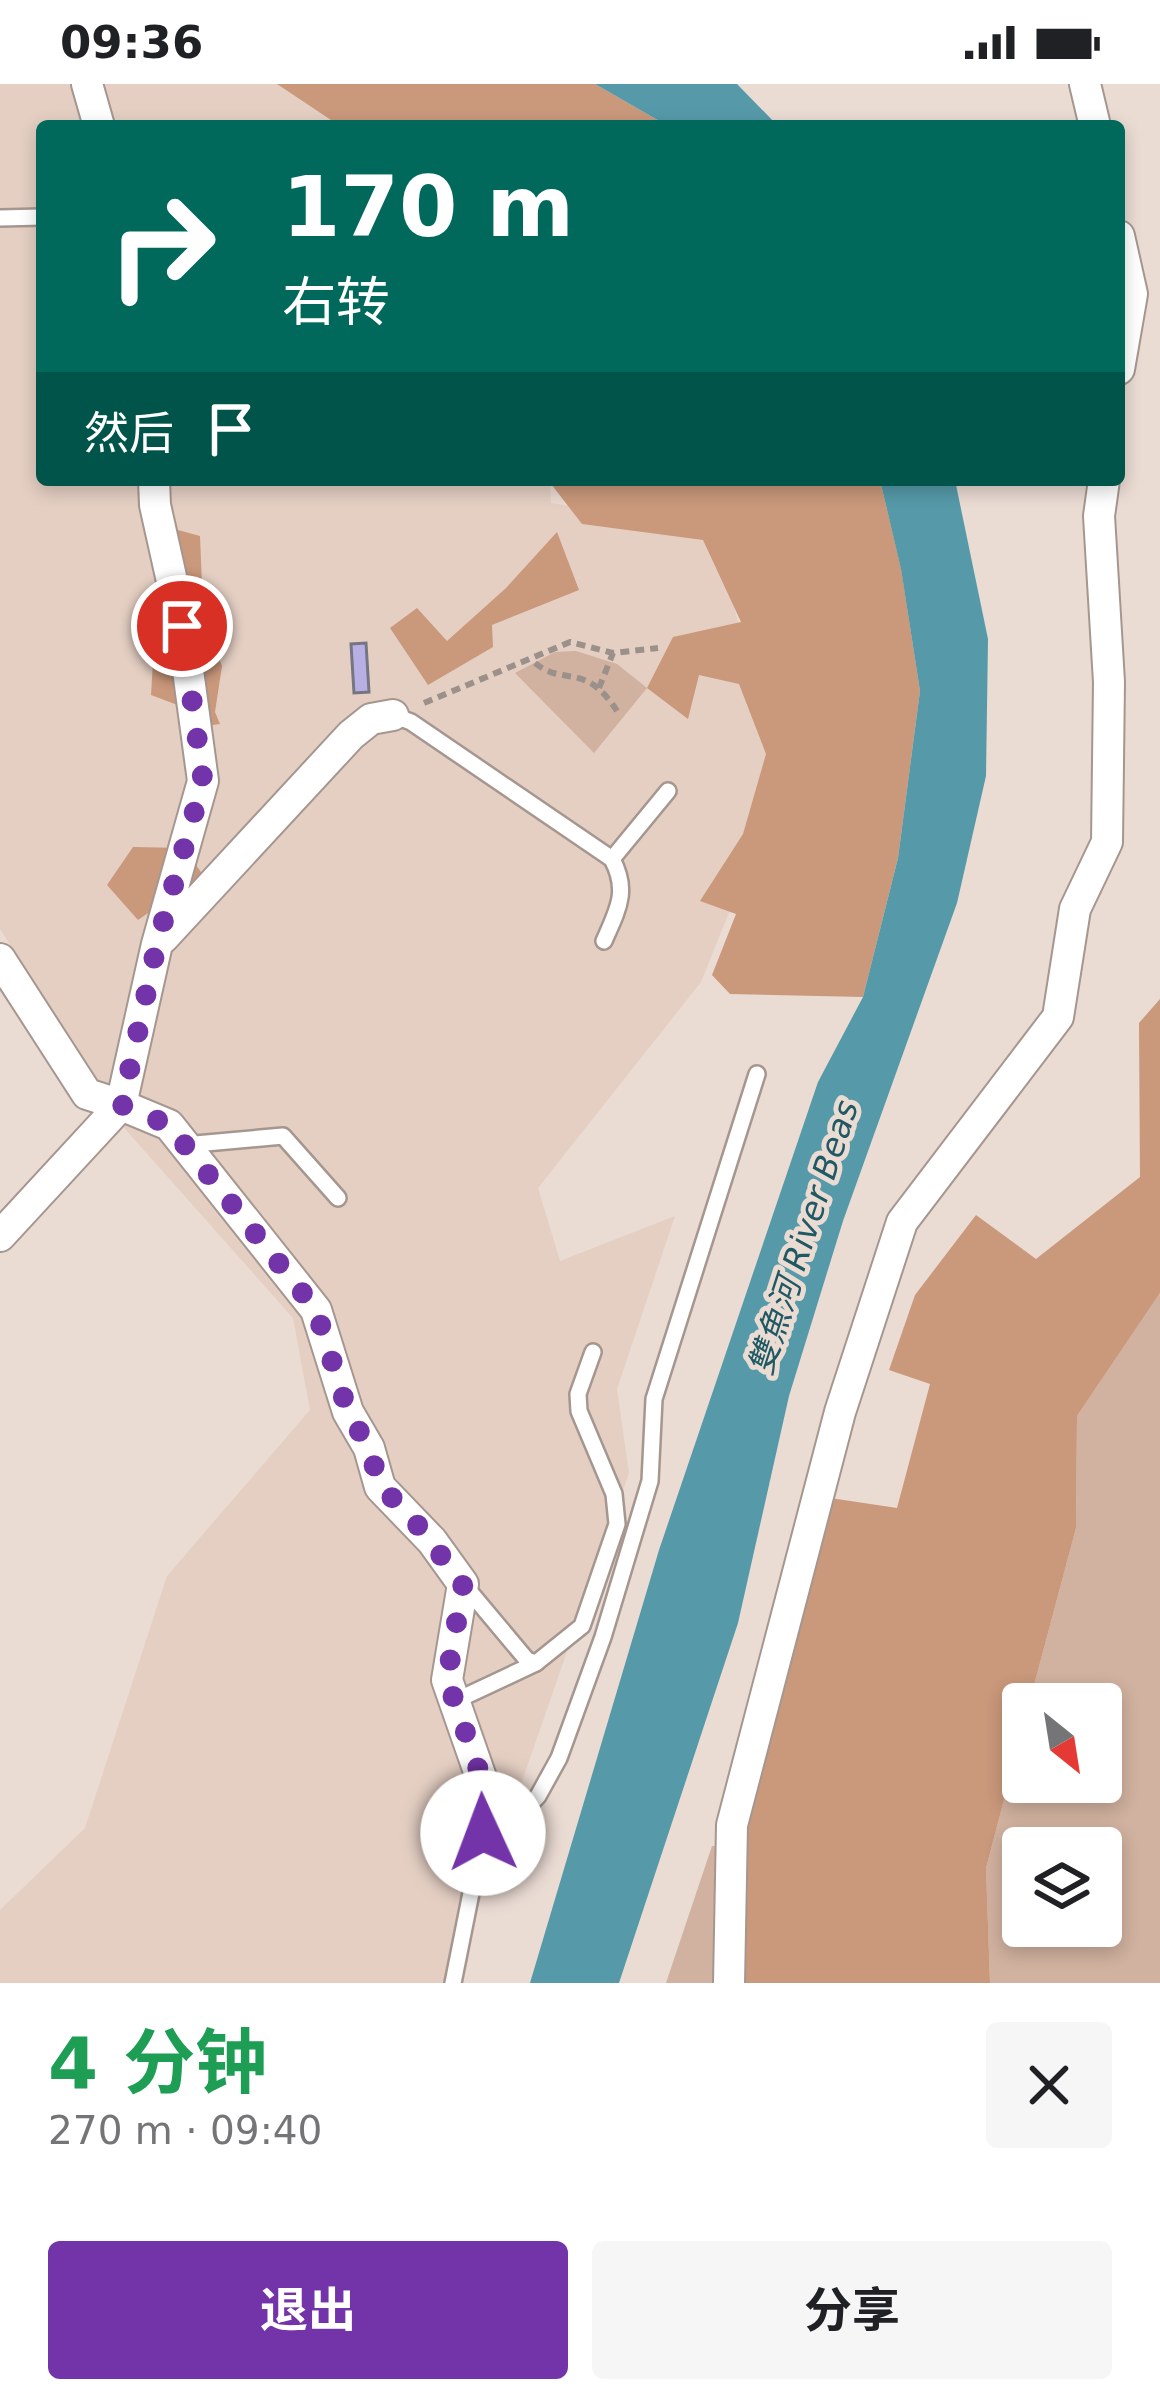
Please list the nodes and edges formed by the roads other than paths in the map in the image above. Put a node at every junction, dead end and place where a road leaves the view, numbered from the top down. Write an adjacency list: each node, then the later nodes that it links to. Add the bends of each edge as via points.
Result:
1 (87, 84): 3 (street)
2 (1085, 84): 4 (street)
3 (97, 120)
4 (1094, 120)
5 (36, 217): 6 (lane)
6 (0, 218)
7 (1125, 263): 8 (street, via 1132,294)
8 (1125, 334)
9 (154, 486): 15 (street, via 203,781)
10 (1103, 486): 28 (street, via 1107,842 1075,910 1058,1017 902,1222 840,1412 732,1825)
11 (393, 716): 13 (lane); 15 (street, via 371,719 351,735)
12 (668, 791): 13 (lane)
13 (612, 859): 14 (lane, via 624,881)
14 (604, 941)
15 (157, 944): 18 (street)
16 (0, 959): 18 (street, via 87,1094)
17 (757, 1074): 26 (lane, via 655,1399 650,1481 589,1678 538,1796 523,1813)
18 (122, 1105): 19 (street, via 169,1125); 21 (street)
19 (184, 1145): 20 (lane, via 284,1136); 23 (street, via 316,1310 380,1486)
20 (338, 1198)
21 (0, 1236)
22 (592, 1352): 24 (lane, via 579,1411 614,1494 616,1525 582,1626)
23 (463, 1584): 24 (lane); 25 (street, via 448,1666)
24 (536, 1663): 25 (lane)
25 (453, 1702): 26 (street, via 491,1806)
26 (489, 1822): 27 (lane)
27 (453, 1983)
28 (729, 1983)

